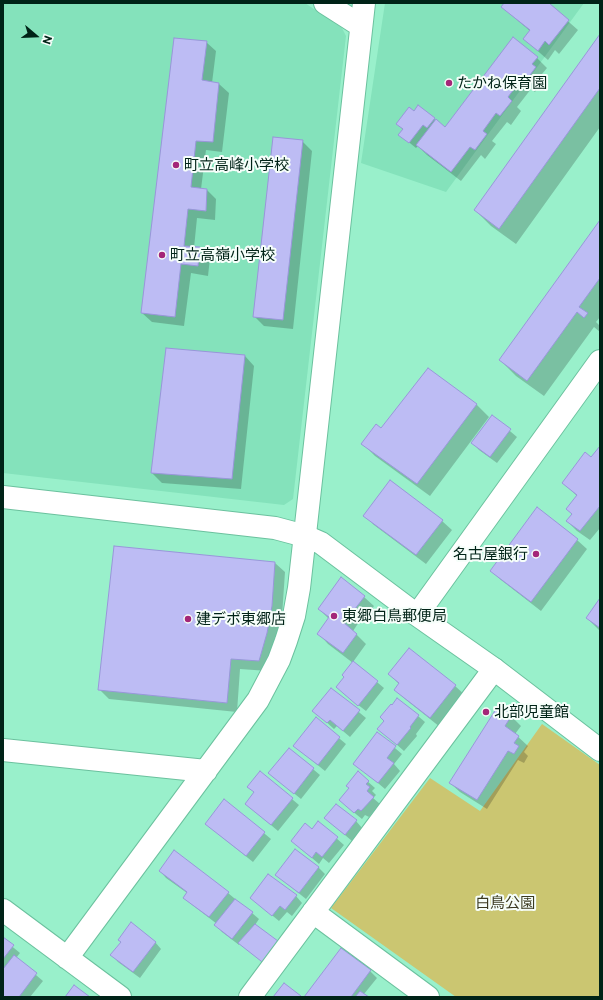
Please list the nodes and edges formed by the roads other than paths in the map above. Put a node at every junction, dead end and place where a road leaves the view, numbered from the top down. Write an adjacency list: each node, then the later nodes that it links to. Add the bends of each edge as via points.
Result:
1 (325, 3): 3 (street)
2 (364, 3): 3 (street)
3 (361, 26): 6 (street)
4 (600, 361): 7 (street)
5 (3, 497): 6 (street, via 275,528)
6 (304, 536): 7 (street, via 321,544); 11 (street, via 294,616 279,660 258,700)
7 (417, 615): 8 (street)
8 (494, 669): 10 (street); 13 (street)
9 (3, 750): 11 (street)
10 (600, 750)
11 (206, 771): 14 (street)
12 (3, 910): 14 (street)
13 (313, 912): 16 (street); 17 (street)
14 (67, 958): 15 (street)
15 (120, 997)
16 (250, 997)
17 (428, 997)

